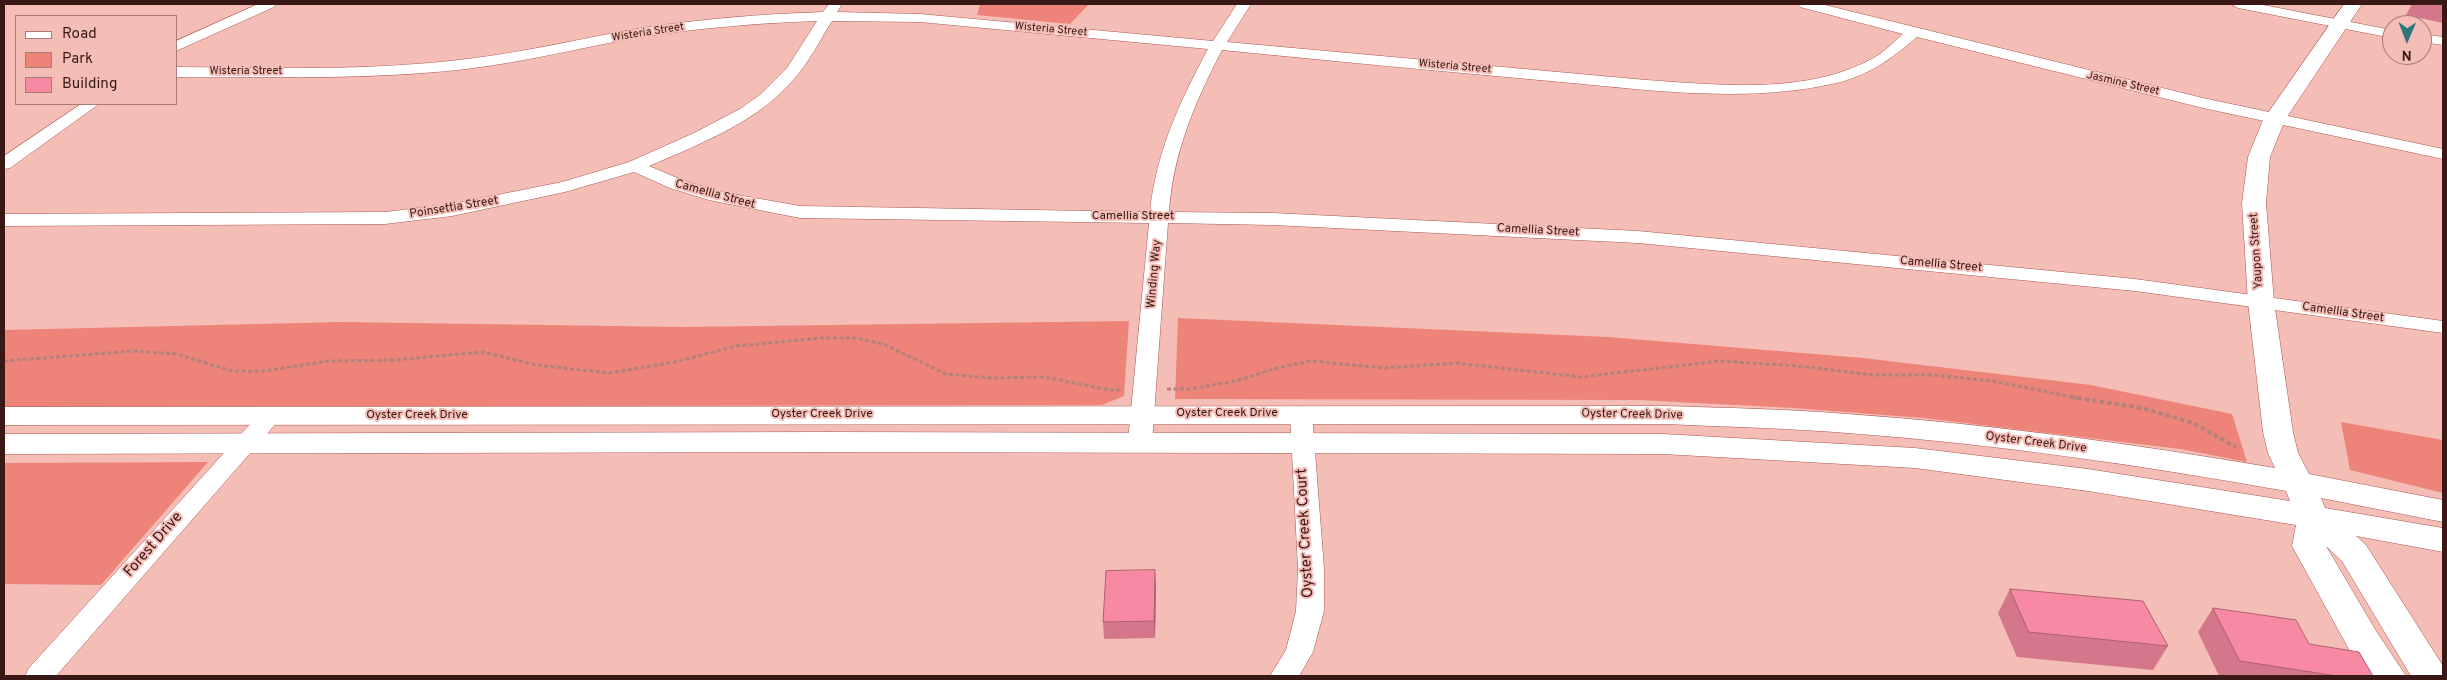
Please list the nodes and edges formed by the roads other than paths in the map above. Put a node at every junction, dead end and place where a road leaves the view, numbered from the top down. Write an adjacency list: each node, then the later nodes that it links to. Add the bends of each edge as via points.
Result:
1 (269, 4): 10 (street)
2 (1244, 4): 11 (street, Winding Way)
3 (1805, 4): 8 (street, Jasmine Street)
4 (2238, 4): 7 (street)
5 (2353, 4): 7 (main road, Yaupon Street)
6 (832, 10): 11 (street, Wisteria Street); 12 (street, Wisteria Street, via 667,29 508,58 425,68 346,72); 17 (street, Poinsettia Street, via 793,71 767,97 700,137)
7 (2338, 25): 9 (street); 14 (main road, Yaupon Street)
8 (1914, 32): 11 (street, Wisteria Street, via 1885,57 1866,68 1814,82 1748,89 1646,84); 14 (street, Jasmine Street)
9 (2382, 32)
10 (178, 46)
11 (1217, 46): 18 (street, Winding Way, via 1193,91 1176,133 1162,182)
12 (178, 72)
13 (90, 105): 16 (street)
14 (2274, 120): 15 (street, Jasmine Street); 20 (main road, Yaupon Street, via 2259,157 2254,203)
15 (2443, 154)
16 (4, 164)
17 (635, 166): 18 (street, Camellia Street, via 699,193 750,206 800,212); 19 (street, Poinsettia Street, via 513,199 385,218)
18 (1160, 217): 20 (street, Camellia Street, via 1273,218 1638,237 2028,273); 24 (street, Winding Way)
19 (4, 220)
20 (2261, 302): 21 (street, Camellia Street); 28 (main road, Yaupon Street, via 2278,432 2283,453)
21 (2443, 327)
22 (4, 416): 23 (main road, Oyster Creek Drive)
23 (270, 416): 24 (main road, Oyster Creek Drive); 27 (street, Forest Drive)
24 (1142, 416): 25 (main road, Oyster Creek Drive); 27 (main road, Oyster Creek Drive)
25 (1301, 428): 28 (main road, Oyster Creek Drive, via 1666,415 1870,425 2020,440); 30 (main road, Oyster Creek Drive, via 1915,458 2098,482); 33 (street, Oyster Creek Court, via 1311,568 1310,611 1299,652)
26 (4, 444): 27 (main road, Oyster Creek Drive)
27 (245, 444): 32 (street, Forest Drive)
28 (2297, 482): 29 (main road, Oyster Creek Drive); 30 (main road, Yaupon Street)
29 (2443, 511)
30 (2312, 531): 31 (main road, Oyster Creek Drive); 34 (main road, via 2363,642); 35 (main road, Yaupon Street, via 2354,553)
31 (2443, 540)
32 (39, 676)
33 (1284, 676)
34 (2388, 676)
35 (2430, 676)

